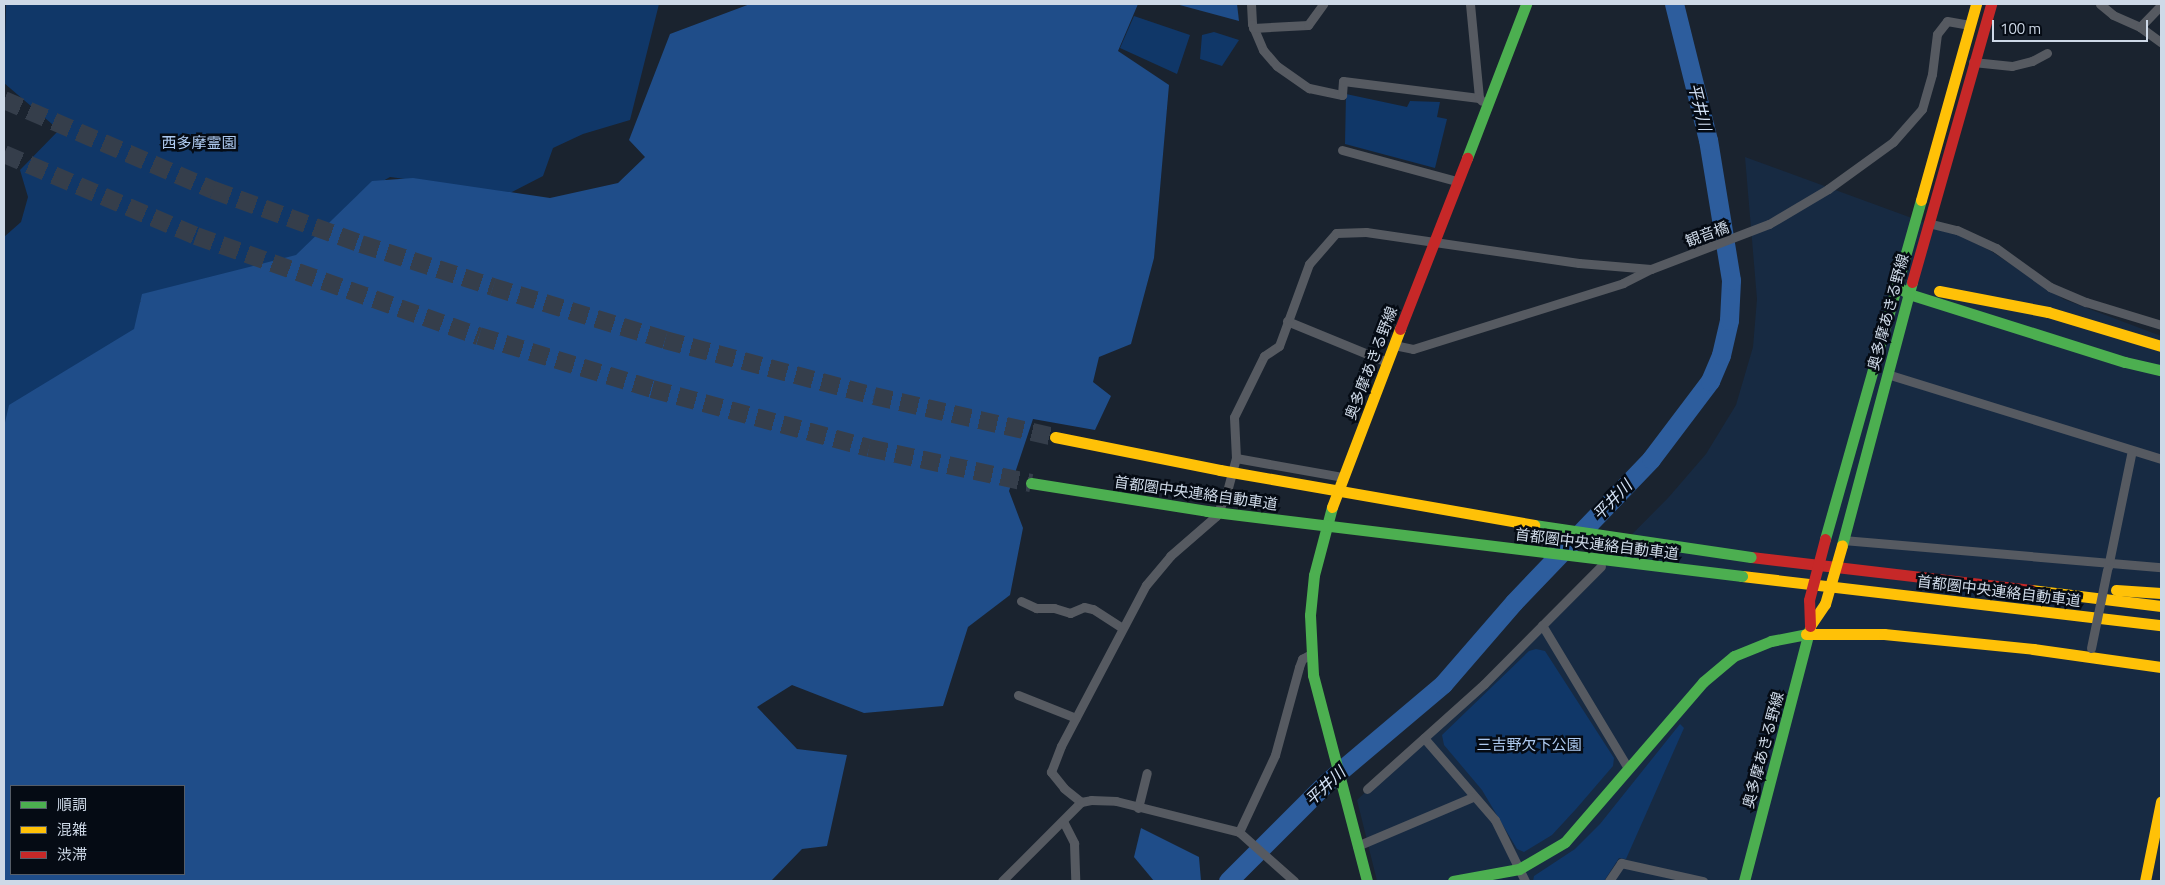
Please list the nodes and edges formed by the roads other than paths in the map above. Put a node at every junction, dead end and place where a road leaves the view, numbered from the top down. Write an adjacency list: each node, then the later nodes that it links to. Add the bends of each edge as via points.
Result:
1 (1251, 4): 11 (street)
2 (1323, 4): 11 (street, via 1308,25)
3 (1470, 4): 15 (street)
4 (1526, 4): 15 (main road, 奥多摩あきる野線)
5 (1976, 4): 9 (main road, 奥多摩あきる野線)
6 (1991, 4): 14 (main road, 奥多摩あきる野線)
7 (2100, 4): 10 (street, via 2113,15)
8 (2161, 5): 10 (street)
9 (1970, 26): 20 (street, 観音橋, via 1947,22 1937,34 1932,74 1922,109 1893,142 1821,194 1744,235); 21 (main road, 奥多摩あきる野線)
10 (2140, 27): 12 (street)
11 (1253, 28): 15 (street, via 1263,50 1277,66 1309,88 1342,95 1343,81)
12 (2161, 42)
13 (2047, 52): 14 (street, via 2012,66)
14 (1973, 62): 18 (main road, 奥多摩あきる野線)
15 (1483, 101): 17 (main road, 奥多摩あきる野線)
16 (1342, 150): 17 (street)
17 (1456, 180): 19 (main road, 奥多摩あきる野線)
18 (1928, 223): 22 (main road, 奥多摩あきる野線); 26 (street, via 1957,230 1996,248 2050,287 2086,302)
19 (1434, 242): 20 (street, via 1579,263); 25 (street, via 1366,232 1336,233 1309,264); 28 (main road, 奥多摩あきる野線)
20 (1651, 269): 28 (street, 観音橋, via 1623,283 1413,349)
21 (1897, 286): 22 (main road); 54 (main road, 奥多摩あきる野線, bridge, via 1809,600)
22 (1910, 289): 23 (main road); 24 (main road); 34 (main road, 奥多摩あきる野線)
23 (2007, 304): 27 (main road, via 2051,304); 29 (main road, via 2048,312)
24 (1998, 320): 30 (main road, via 2042,320); 32 (main road, via 2055,332); 33 (main road, via 2125,362); 35 (main road, via 2050,347)
25 (1287, 321): 31 (street); 38 (street, via 1279,346 1264,356 1234,417)
26 (2161, 325)
27 (2161, 339)
28 (1394, 345): 31 (main road, 奥多摩あきる野線)
29 (2161, 346)
30 (2161, 358)
31 (1387, 362): 40 (main road, 奥多摩あきる野線)
32 (2161, 364)
33 (2161, 370)
34 (1887, 374): 37 (street); 42 (main road, 奥多摩あきる野線)
35 (2161, 378)
36 (1055, 437): 46 (main road, 首都圏中央連絡自動車道, bridge, via 1490,519 1750,557)
37 (2132, 450): 39 (street); 44 (street)
38 (1236, 458): 40 (street); 53 (street, via 1226,495 1216,516 1170,556 1146,585)
39 (2161, 459)
40 (1343, 476): 57 (main road, 奥多摩あきる野線, via 1322,534 1314,575)
41 (1031, 483): 50 (main road, 首都圏中央連絡自動車道, bridge, via 1207,511)
42 (1842, 542): 44 (street); 54 (main road, 奥多摩あきる野線, bridge, via 1825,604)
43 (1601, 566): 51 (street)
44 (2108, 566): 45 (street); 56 (street, bridge)
45 (2161, 567)
46 (1945, 579): 47 (main road); 49 (main road, 首都圏中央連絡自動車道)
47 (2161, 593)
48 (1021, 601): 53 (street, via 1036,608 1054,608 1070,613 1084,607 1093,609)
49 (2161, 606)
50 (2058, 613): 52 (main road, 首都圏中央連絡自動車道); 55 (main road)
51 (1542, 625): 61 (street); 62 (street)
52 (2161, 625)
53 (1122, 628): 60 (street)
54 (1809, 630): 56 (main road); 62 (main road, via 1753,647 1717,668); 82 (main road, 奥多摩あきる野線)
55 (2161, 634)
56 (2090, 652): 58 (main road)
57 (1311, 654): 70 (street, via 1302,659 1276,755); 72 (main road, 奥多摩あきる野線, via 1330,744)
58 (2161, 667)
59 (1018, 695): 60 (street)
60 (1076, 718): 66 (street, via 1052,772)
61 (1424, 738): 64 (street); 65 (street)
62 (1628, 768): 73 (main road, via 1565,842)
63 (1147, 774): 68 (street)
64 (1367, 789)
65 (1473, 797): 72 (street); 73 (street, via 1495,820)
66 (1080, 802): 68 (street, via 1116,801); 69 (street)
67 (2161, 802): 71 (main road)
68 (1138, 808): 70 (street)
69 (1063, 821): 74 (street); 75 (street, via 1074,843)
70 (1240, 833): 76 (street)
71 (2157, 841): 83 (main road)
72 (1358, 846): 77 (main road)
73 (1519, 869): 78 (main road); 79 (street)
74 (1002, 881)
75 (1076, 881)
76 (1294, 881)
77 (1367, 881)
78 (1454, 881)
79 (1525, 881)
80 (1609, 881): 81 (street, via 1621,863)
81 (1703, 881)
82 (1744, 881)
83 (2145, 881)

